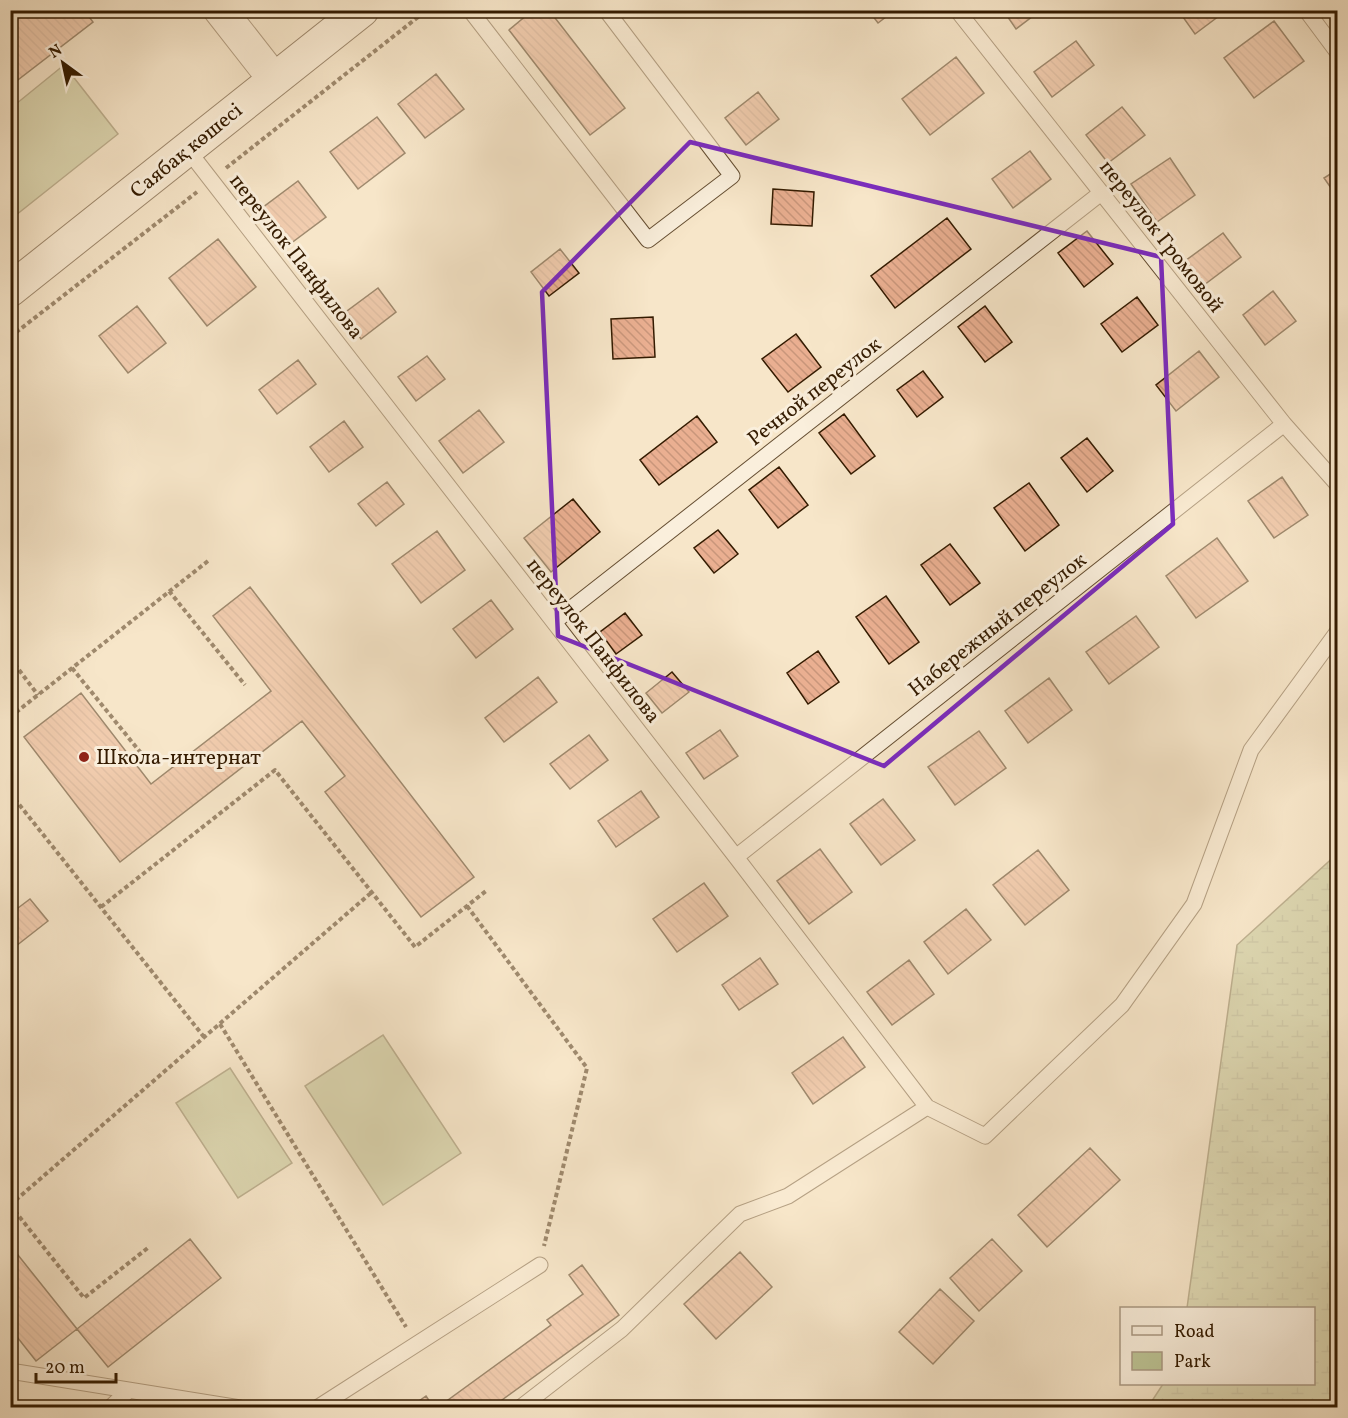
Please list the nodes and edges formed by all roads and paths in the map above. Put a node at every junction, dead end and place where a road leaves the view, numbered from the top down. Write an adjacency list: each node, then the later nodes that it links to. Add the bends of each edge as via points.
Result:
1 (220, 10): 8 (street)
2 (362, 10): 8 (street, Саябақ көшесі)
3 (470, 10): 4 (lane, via 648,240 732,176)
4 (606, 10)
5 (957, 10): 10 (lane, переулок Громовой)
6 (1306, 10): 7 (lane)
7 (1338, 53)
8 (274, 79): 9 (street, Саябақ көшесі)
9 (187, 149): 11 (street, Саябақ көшесі); 16 (lane, переулок Панфилова)
10 (1101, 193): 12 (lane, переулок Громовой); 16 (lane, Речной переулок)
11 (10, 290)
12 (1284, 423): 13 (lane, переулок Громовой); 25 (lane, Набережный переулок)
13 (1338, 485)
14 (208, 561): 15 (path)
15 (169, 591): 19 (path); 20 (path)
16 (554, 622): 25 (lane, переулок Панфилова)
17 (1338, 631): 32 (lane, переулок Панфилова, via 1251,750 1194,904 1122,1005 985,1136)
18 (10, 658): 21 (path)
19 (72, 668): 21 (path); 23 (path)
20 (245, 685)
21 (38, 695): 22 (path)
22 (10, 717)
23 (145, 758)
24 (10, 793): 29 (path)
25 (736, 857): 32 (lane, переулок Панфилова)
26 (486, 891): 28 (path)
27 (372, 892): 28 (path, via 415,947); 29 (path, via 275,770); 30 (path)
28 (467, 906): 35 (path, via 587,1068)
29 (101, 908): 31 (path)
30 (220, 1024): 31 (path); 36 (path)
31 (204, 1037): 33 (path)
32 (927, 1107): 42 (lane, via 788,1196 740,1214 622,1329)
33 (10, 1205): 34 (path, via 84,1298)
34 (149, 1246)
35 (540, 1265): 36 (lane)
36 (416, 1344): 41 (lane)
37 (10, 1371): 38 (lane)
38 (129, 1390): 39 (lane); 40 (lane)
39 (110, 1407)
40 (240, 1407)
41 (317, 1407)
42 (520, 1407)

